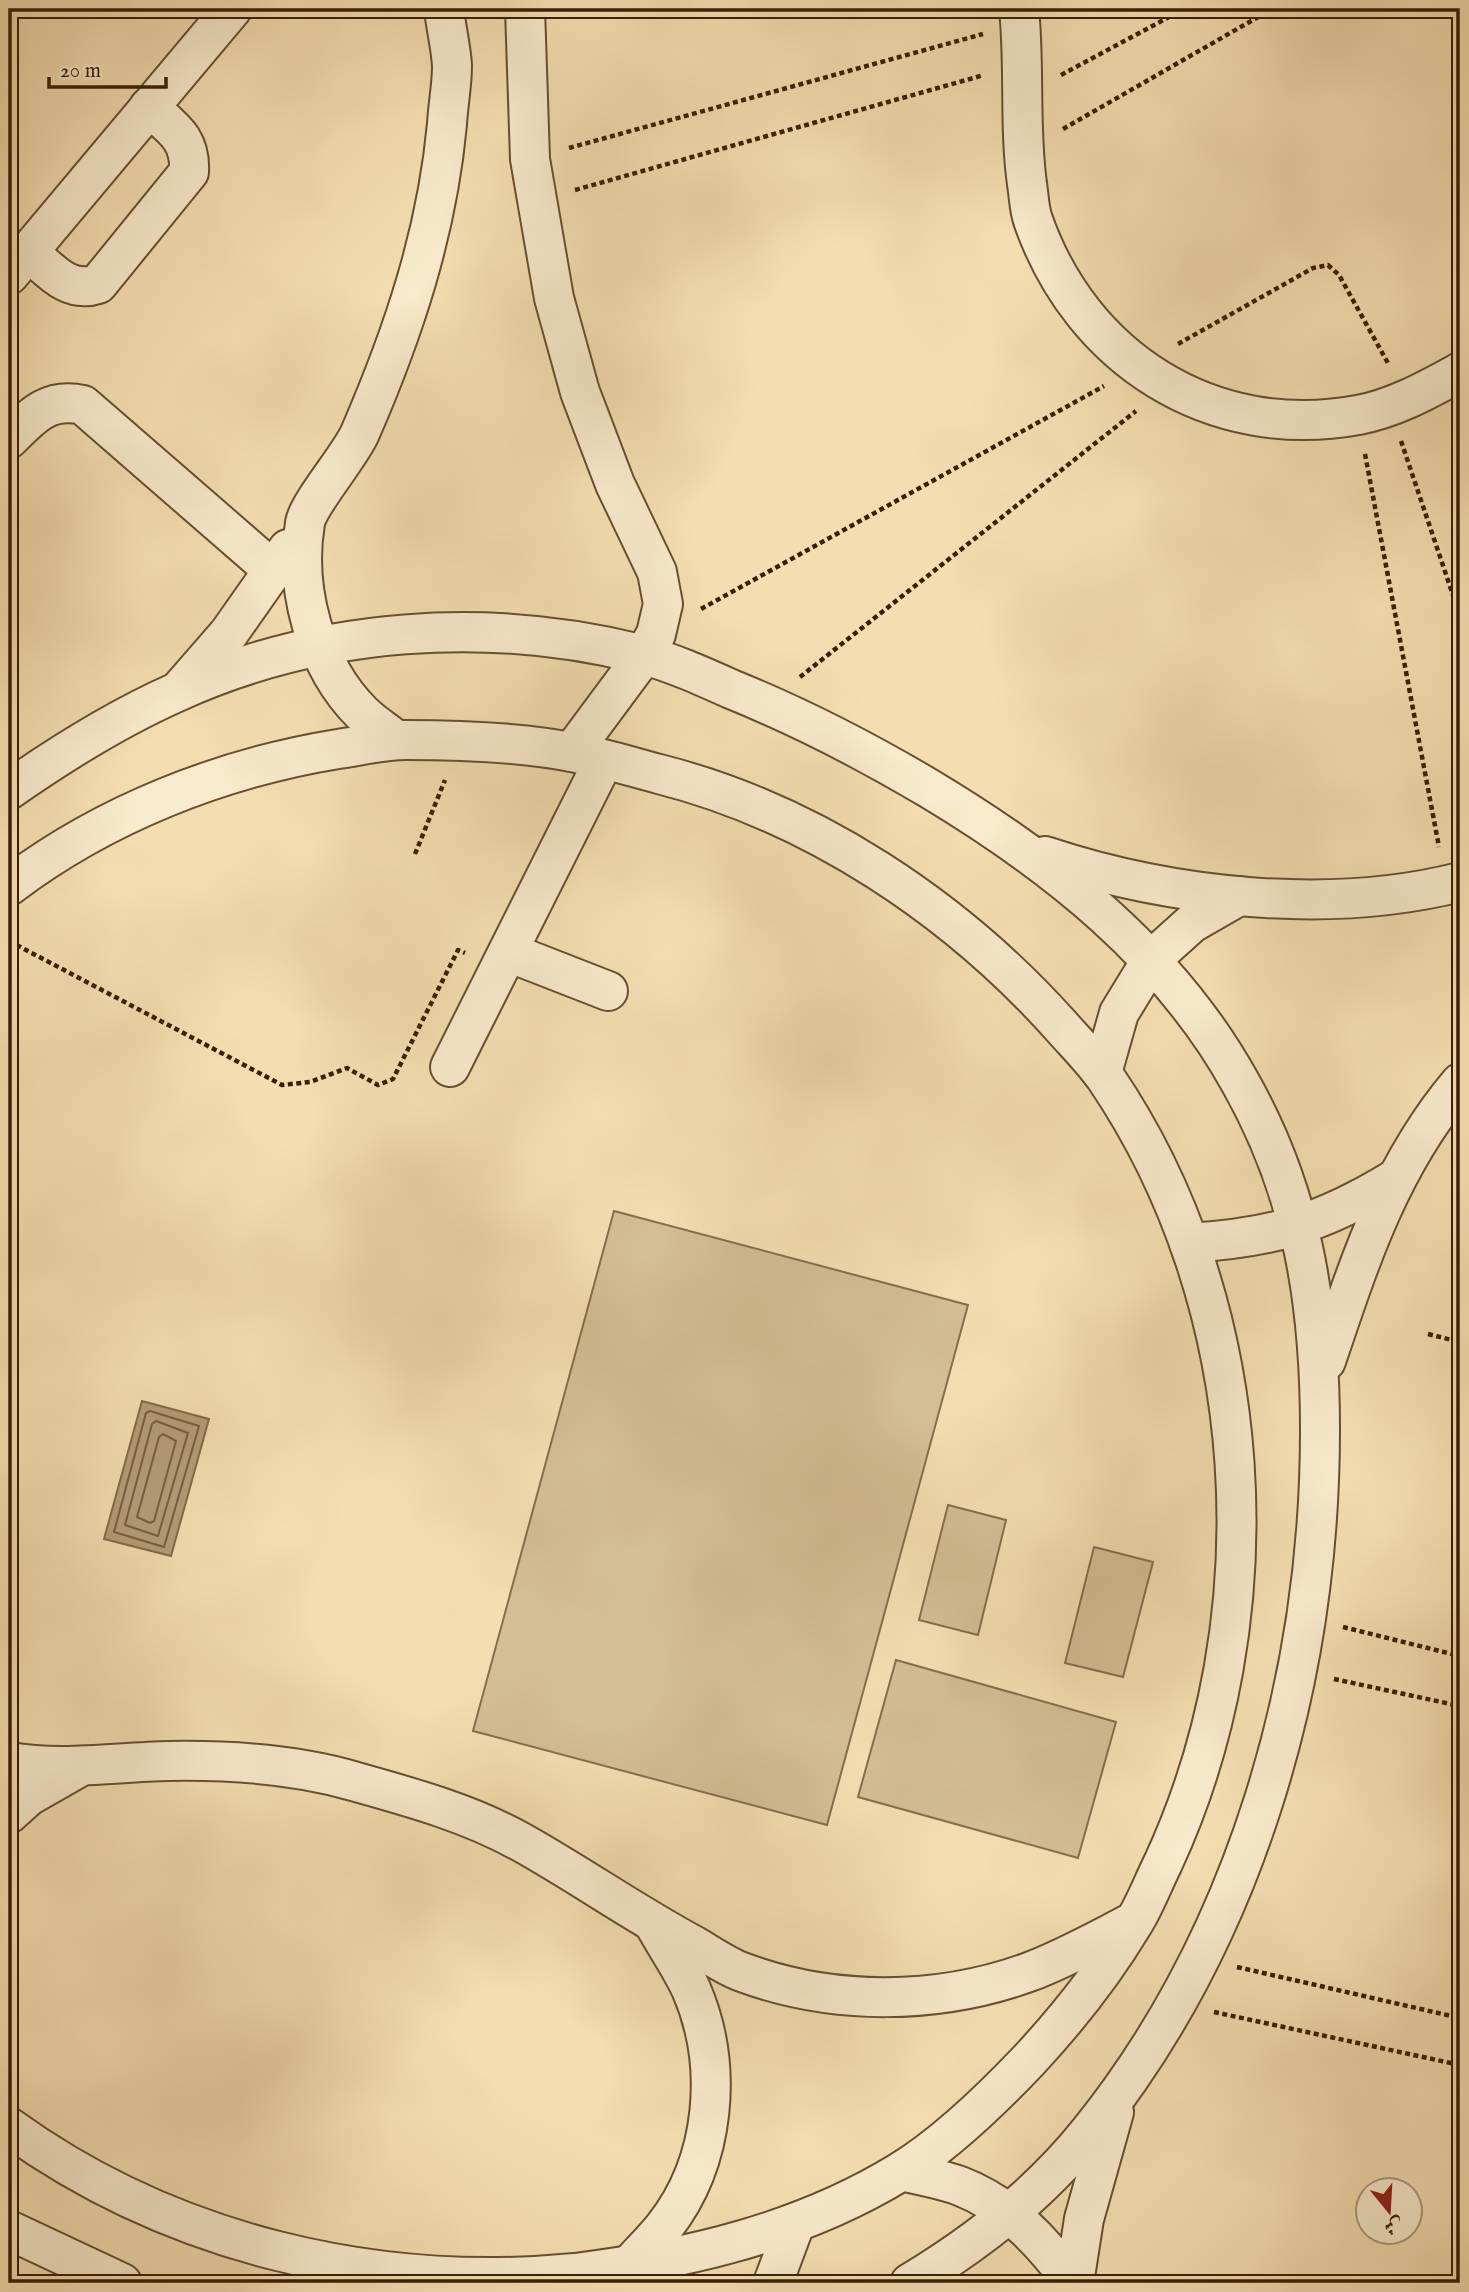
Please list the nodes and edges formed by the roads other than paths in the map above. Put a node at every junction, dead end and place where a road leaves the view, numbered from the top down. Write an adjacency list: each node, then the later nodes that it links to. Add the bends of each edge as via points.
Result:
1 (232, 9): 5 (street)
2 (444, 9): 9 (street, via 452,67 443,164 423,260 394,354 355,443)
3 (525, 9): 11 (street, via 535,202 554,298 580,392 615,484 657,572 663,604)
4 (1020, 16): 7 (street, via 1023,152 1032,218 1056,275 1092,326 1152,377 1213,406 1260,417 1309,420 1385,407)
5 (149, 107): 6 (street); 6 (street, via 183,139 190,154 190,172 98,285 70,286)
6 (19, 263)
7 (1460, 372)
8 (9, 439): 10 (street, via 37,411 52,404 68,401 83,405)
9 (305, 520): 10 (street); 12 (street, via 303,568)
10 (274, 571): 13 (street, via 229,633)
11 (650, 645): 12 (street, via 481,632 399,634); 15 (street); 17 (street, via 896,769)
12 (318, 646): 13 (street, via 246,665); 14 (street, via 336,681 362,713)
13 (178, 691): 16 (street, via 107,727)
14 (396, 740): 15 (street); 19 (street, via 300,755 207,781 119,818)
15 (588, 756): 22 (street); 25 (street, via 695,783 812,832 920,898 1018,979)
16 (9, 790)
17 (1019, 847): 20 (street, via 1090,871 1164,887); 21 (street, via 1094,905)
18 (1453, 884): 20 (street, via 1364,896)
19 (9, 886)
20 (1239, 896): 21 (street, via 1192,923)
21 (1152, 959): 25 (street, via 1119,1013); 28 (street, via 1200,1018 1241,1083 1274,1152)
22 (503, 961): 23 (street); 24 (street)
23 (608, 991)
24 (450, 1068)
25 (1102, 1073): 29 (street, via 1152,1159)
26 (1460, 1083): 27 (street)
27 (1395, 1179): 28 (street, via 1349,1207); 30 (street, via 1369,1234)
28 (1299, 1227): 29 (street, via 1245,1240); 30 (street, via 1315,1297)
29 (1189, 1243): 34 (street, via 1219,1354 1237,1470 1236,1587 1219,1703 1193,1790)
30 (1320, 1380): 36 (street, via 1320,1502 1308,1619 1273,1774 1240,1868 1198,1958)
31 (9, 1762): 32 (street)
32 (78, 1768): 33 (street, via 29,1796); 35 (street, via 169,1761 259,1765 348,1779 435,1805 518,1840)
33 (9, 1814)
34 (1136, 1920): 35 (street, via 1029,1972 972,1989 914,1997 856,1997 797,1988 741,1971); 38 (street, via 1073,2012 1005,2086)
35 (654, 1924): 42 (street, via 691,1989 706,2037 712,2086 706,2136 691,2183 665,2226)
36 (1120, 2092): 39 (street, via 1059,2166); 46 (street, via 1084,2219)
37 (9, 2127): 42 (street, via 49,2156 125,2198 204,2233 288,2258 373,2273 460,2280 547,2277)
38 (902, 2171): 39 (street, via 960,2186); 40 (street)
39 (1010, 2213): 45 (street, via 955,2256); 46 (street, via 1047,2247)
40 (795, 2224): 42 (street, via 712,2249); 44 (street)
41 (9, 2230): 43 (street)
42 (628, 2267)
43 (122, 2283)
44 (773, 2283)
45 (910, 2283)
46 (1074, 2283)

